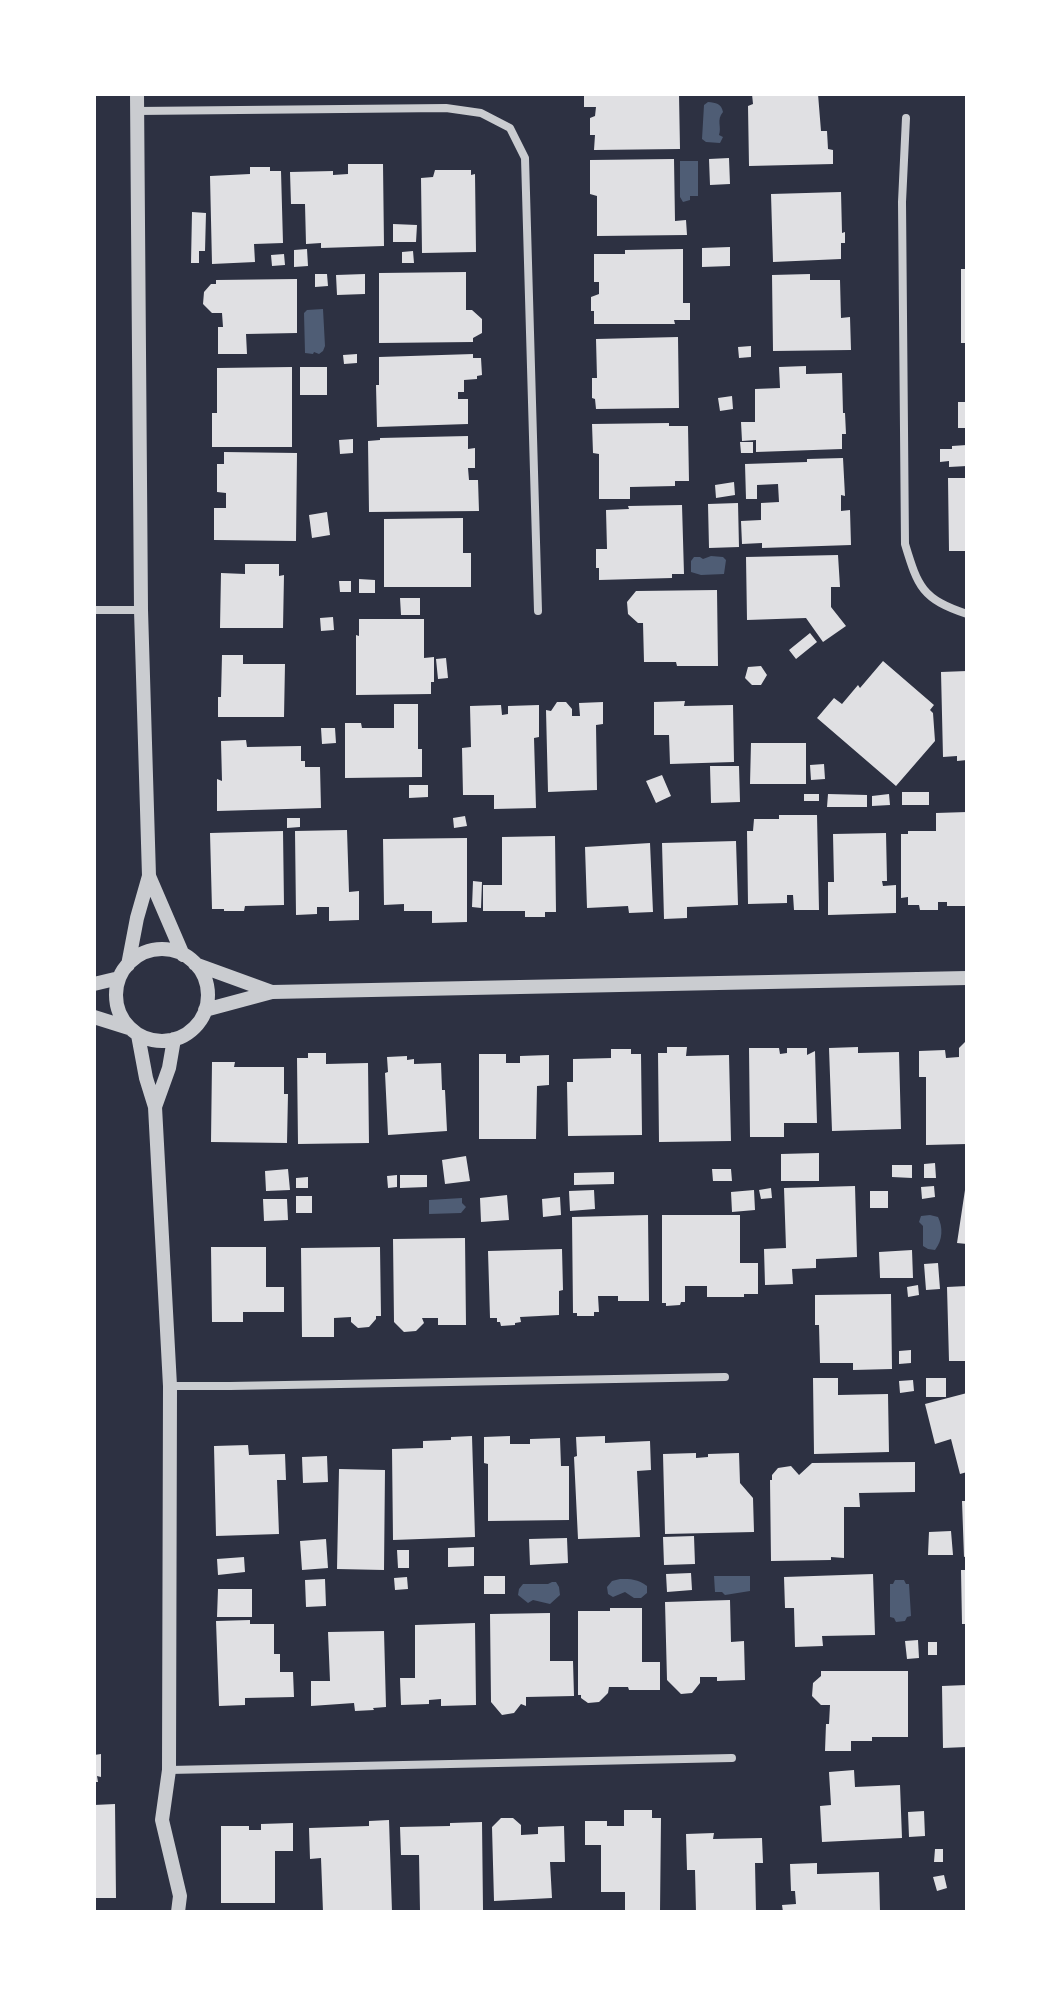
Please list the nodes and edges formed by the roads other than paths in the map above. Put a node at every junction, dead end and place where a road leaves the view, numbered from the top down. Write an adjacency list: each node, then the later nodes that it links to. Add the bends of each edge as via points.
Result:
1 (137, 94): 2 (street)
2 (137, 111): 5 (street); 6 (street, via 446,108 481,113 510,128 525,158)
3 (906, 118): 7 (street, via 905,544 922,589 945,607)
4 (94, 610): 5 (street)
5 (141, 610): 8 (street)
6 (538, 611)
7 (967, 614)
8 (149, 876): 9 (street); 11 (street)
9 (183, 955): 10 (street); 11 (street, via 154,950)
10 (195, 964): 15 (street); 16 (street, via 207,986)
11 (128, 965): 12 (street)
12 (119, 978): 14 (street); 18 (street, via 117,1004)
13 (967, 978): 15 (street)
14 (94, 984)
15 (272, 992): 16 (street)
16 (205, 1010): 19 (street, via 198,1023)
17 (94, 1017): 18 (street)
18 (134, 1031): 19 (street, via 149,1039); 20 (street)
19 (174, 1039): 20 (street)
20 (155, 1107): 22 (street)
21 (725, 1377): 22 (street)
22 (170, 1386): 24 (street)
23 (732, 1758): 24 (street)
24 (169, 1770): 25 (street, via 162,1820 180,1896)
25 (178, 1912)

